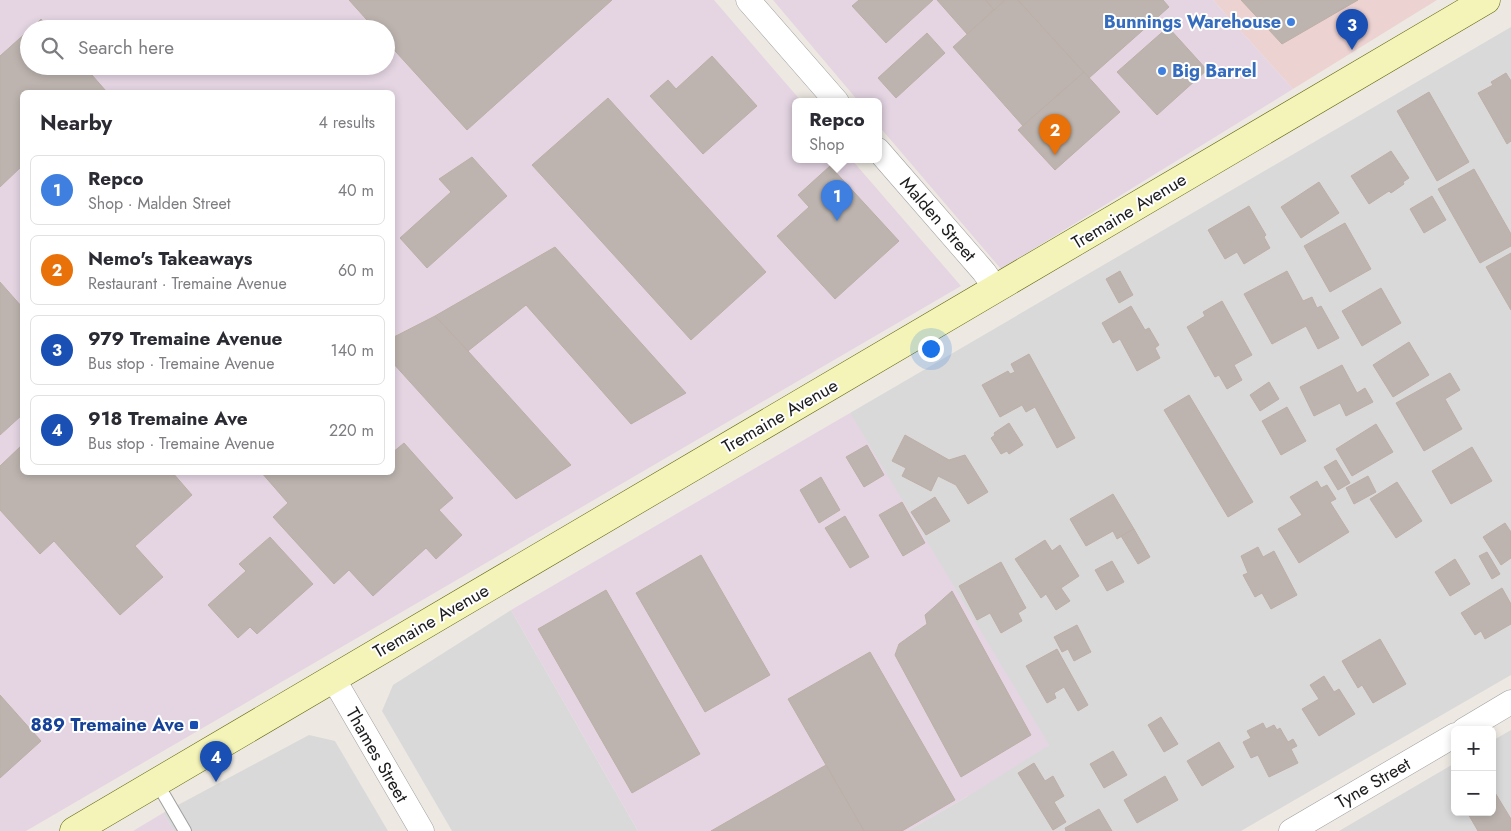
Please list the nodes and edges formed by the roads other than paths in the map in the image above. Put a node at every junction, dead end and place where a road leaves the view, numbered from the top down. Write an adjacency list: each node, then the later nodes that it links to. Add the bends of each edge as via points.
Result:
1 (748, 0): 3 (street)
2 (1486, 0): 5 (main road, Tremaine Avenue)
3 (834, 98)
4 (882, 155): 5 (street, Malden Street)
5 (996, 289): 6 (main road, Tremaine Avenue)
6 (333, 678): 10 (main road, Tremaine Avenue); 13 (street, Thames Street)
7 (1511, 702): 8 (street)
8 (1471, 726)
9 (1451, 737): 14 (street, Tyne Street)
10 (157, 783): 11 (main road, Tremaine Avenue); 12 (lane)
11 (74, 831)
12 (185, 831)
13 (422, 831)
14 (1291, 831)

